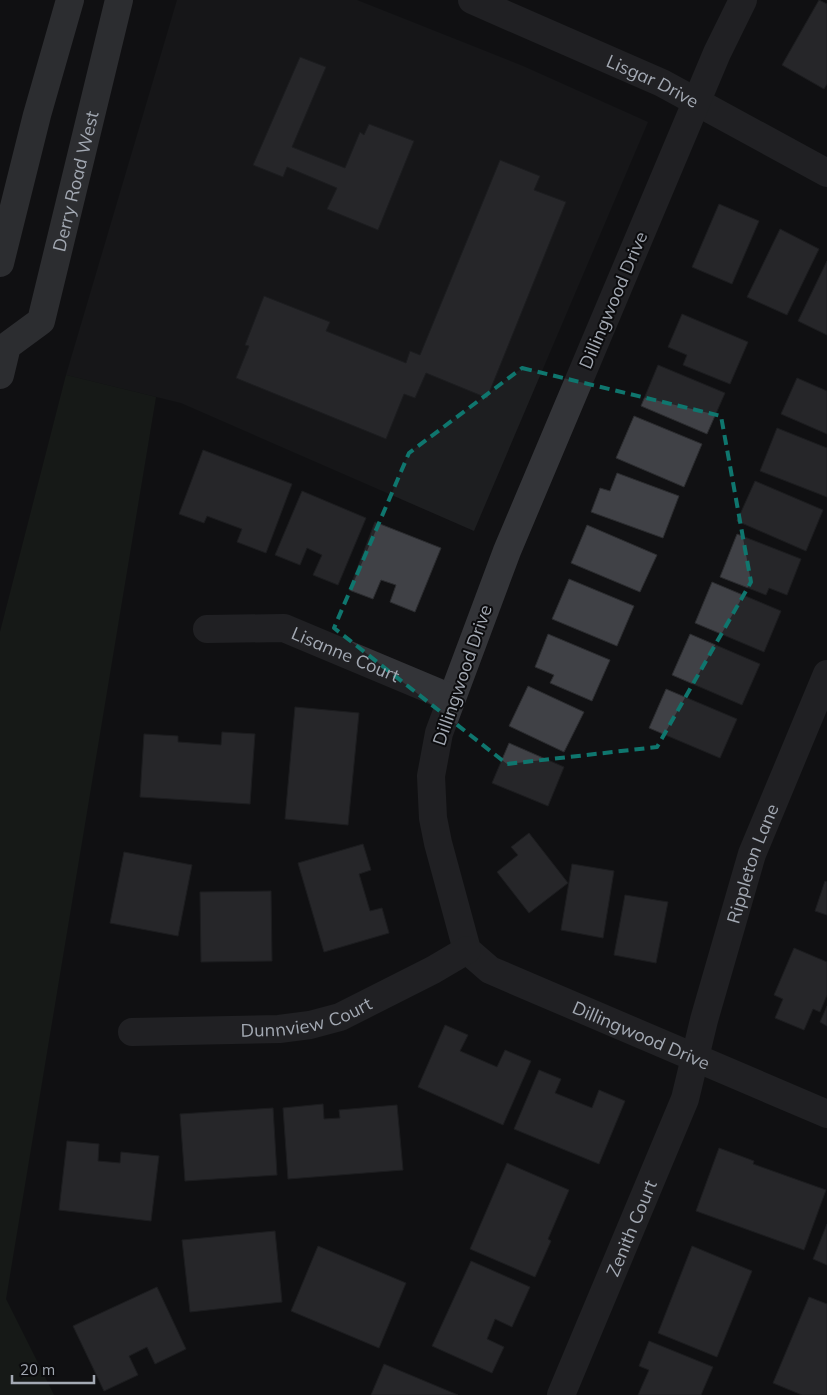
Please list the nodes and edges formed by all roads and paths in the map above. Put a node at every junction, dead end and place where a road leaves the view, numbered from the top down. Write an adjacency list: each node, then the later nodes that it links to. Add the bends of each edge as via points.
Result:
1 (70, 0): 7 (main road)
2 (119, 0): 8 (main road, Derry Road West, via 41,322)
3 (472, 0): 5 (street, Lisgar Drive)
4 (743, 0): 5 (street, Dillingwood Drive)
5 (698, 101): 6 (street, Lisgar Drive); 12 (street, Dillingwood Drive, via 507,551)
6 (827, 173)
7 (0, 263)
8 (4, 338): 9 (main road, Derry Road West)
9 (0, 375)
10 (207, 629): 12 (street, Lisanne Court, via 284,628)
11 (827, 674): 15 (street, Rippleton Lane, via 752,854)
12 (450, 698): 13 (street, Dillingwood Drive, via 434,755 431,796 438,843)
13 (467, 950): 14 (street, Dunnview Court, via 340,1017 310,1025 279,1029); 15 (street, Dillingwood Drive, via 490,970)
14 (132, 1032)
15 (696, 1059): 16 (street, Dillingwood Drive); 17 (street, Zenith Court, via 685,1099)
16 (827, 1114)
17 (560, 1395)

